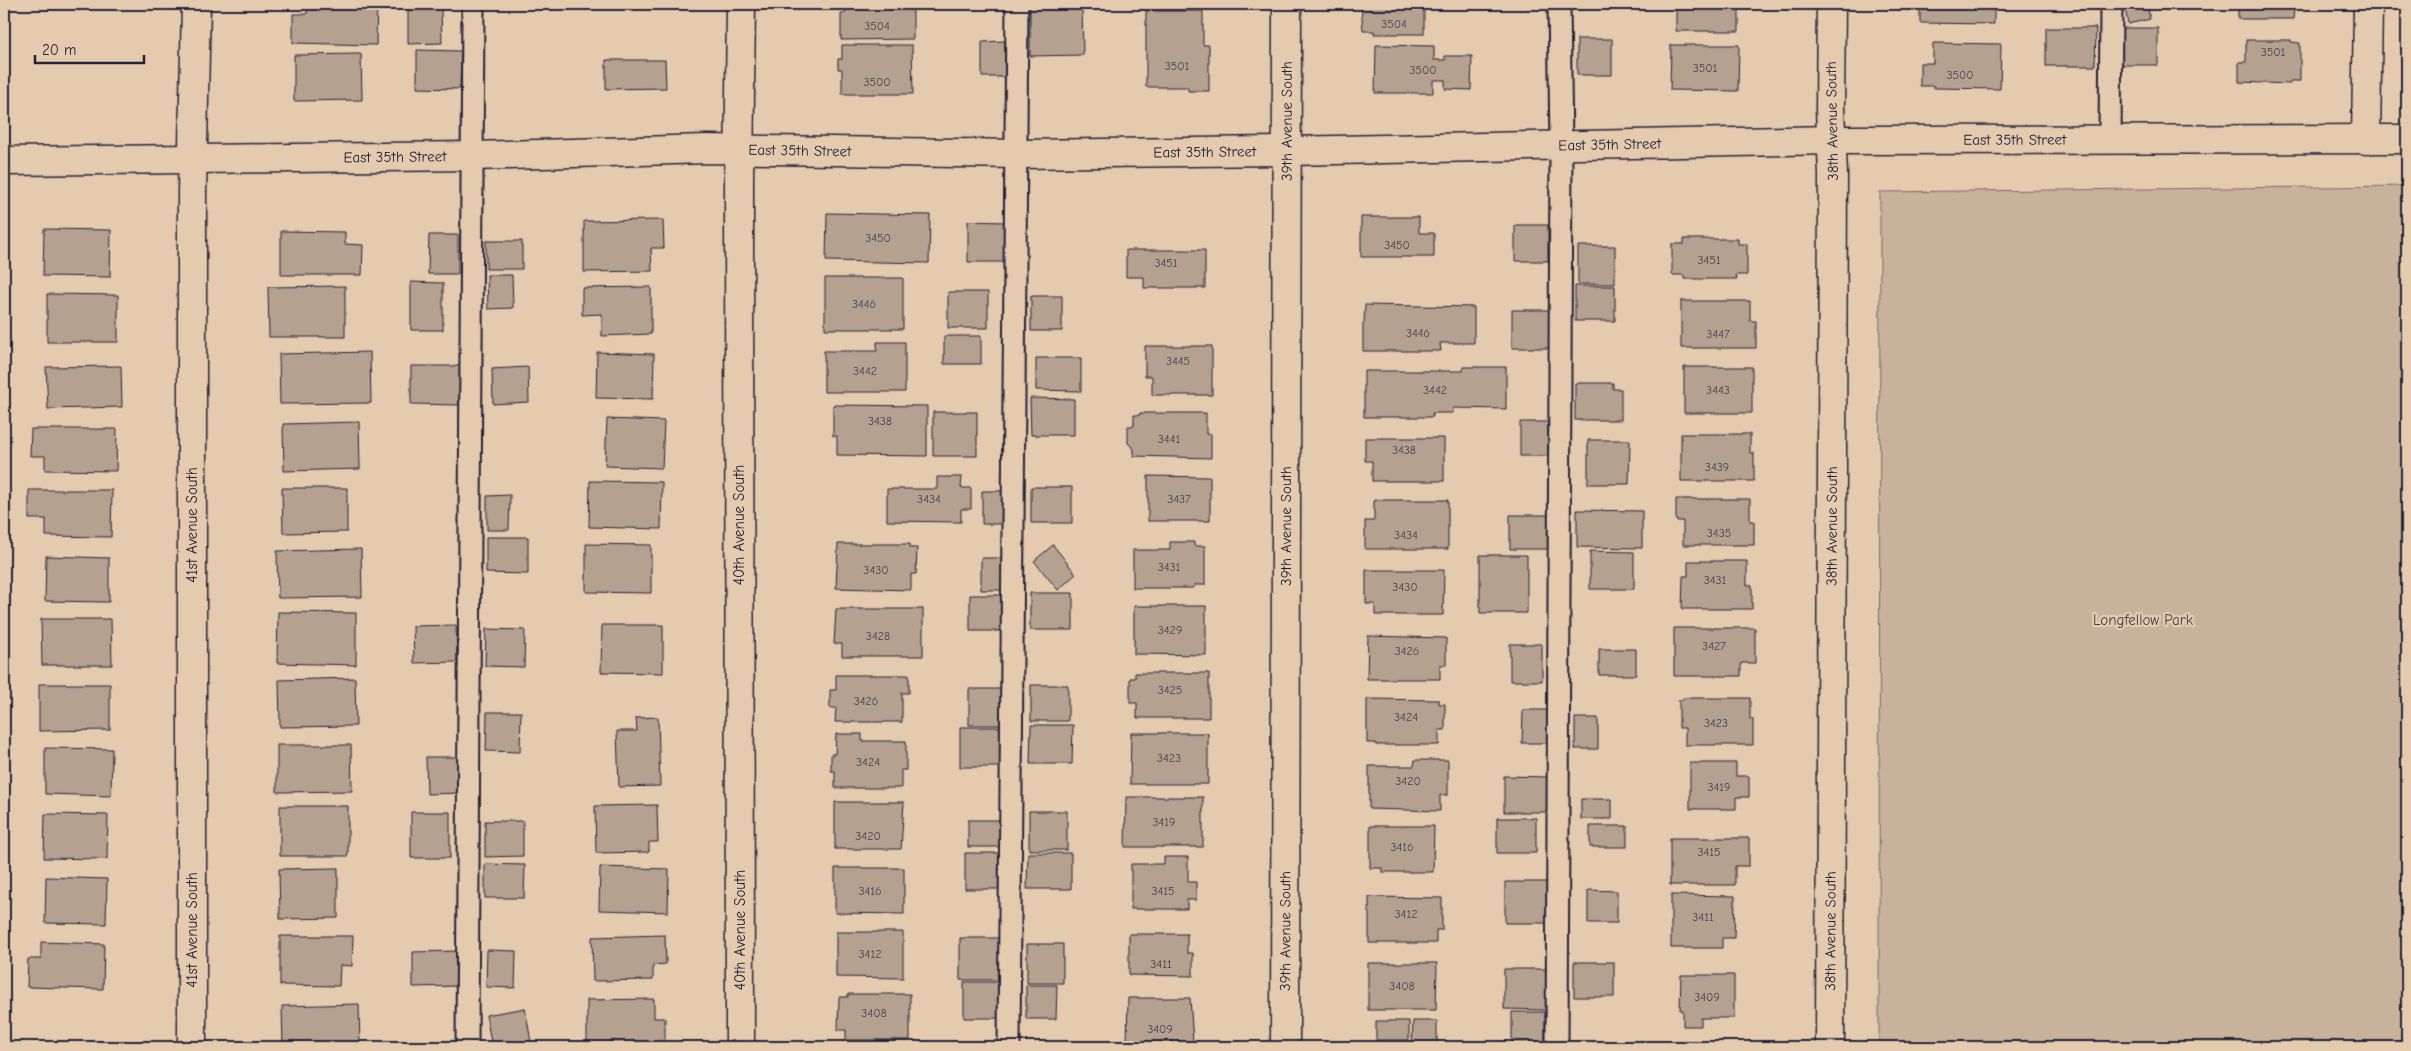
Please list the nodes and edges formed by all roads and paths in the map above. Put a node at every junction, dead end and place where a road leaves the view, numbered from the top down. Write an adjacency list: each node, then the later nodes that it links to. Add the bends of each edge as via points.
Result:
1 (196, 4): 19 (street, 41st Avenue South)
2 (473, 4): 18 (lane)
3 (741, 4): 15 (street, 40th Avenue South)
4 (1017, 4): 17 (lane)
5 (1287, 4): 16 (street, 39th Avenue South)
6 (1559, 4): 14 (lane)
7 (1831, 4): 11 (street, 38th Avenue South)
8 (2111, 4): 13 (lane)
9 (2368, 4): 12 (street)
10 (2407, 139): 12 (street, East 35th Street)
11 (1832, 140): 13 (street, East 35th Street); 14 (street, East 35th Street); 27 (street, 38th Avenue South)
12 (2366, 140): 13 (street, East 35th Street)
13 (2110, 141)
14 (1561, 145): 16 (street, East 35th Street); 26 (lane)
15 (740, 150): 17 (street, East 35th Street); 18 (street, East 35th Street); 23 (street, 40th Avenue South)
16 (1287, 151): 17 (street, East 35th Street); 25 (street, 39th Avenue South)
17 (1017, 154): 24 (lane)
18 (473, 156): 19 (street, East 35th Street); 22 (lane)
19 (193, 158): 20 (street, East 35th Street); 21 (street, 41st Avenue South)
20 (4, 161)
21 (192, 1047)
22 (467, 1047)
23 (740, 1047)
24 (1009, 1047)
25 (1285, 1047)
26 (1557, 1047)
27 (1830, 1047)

